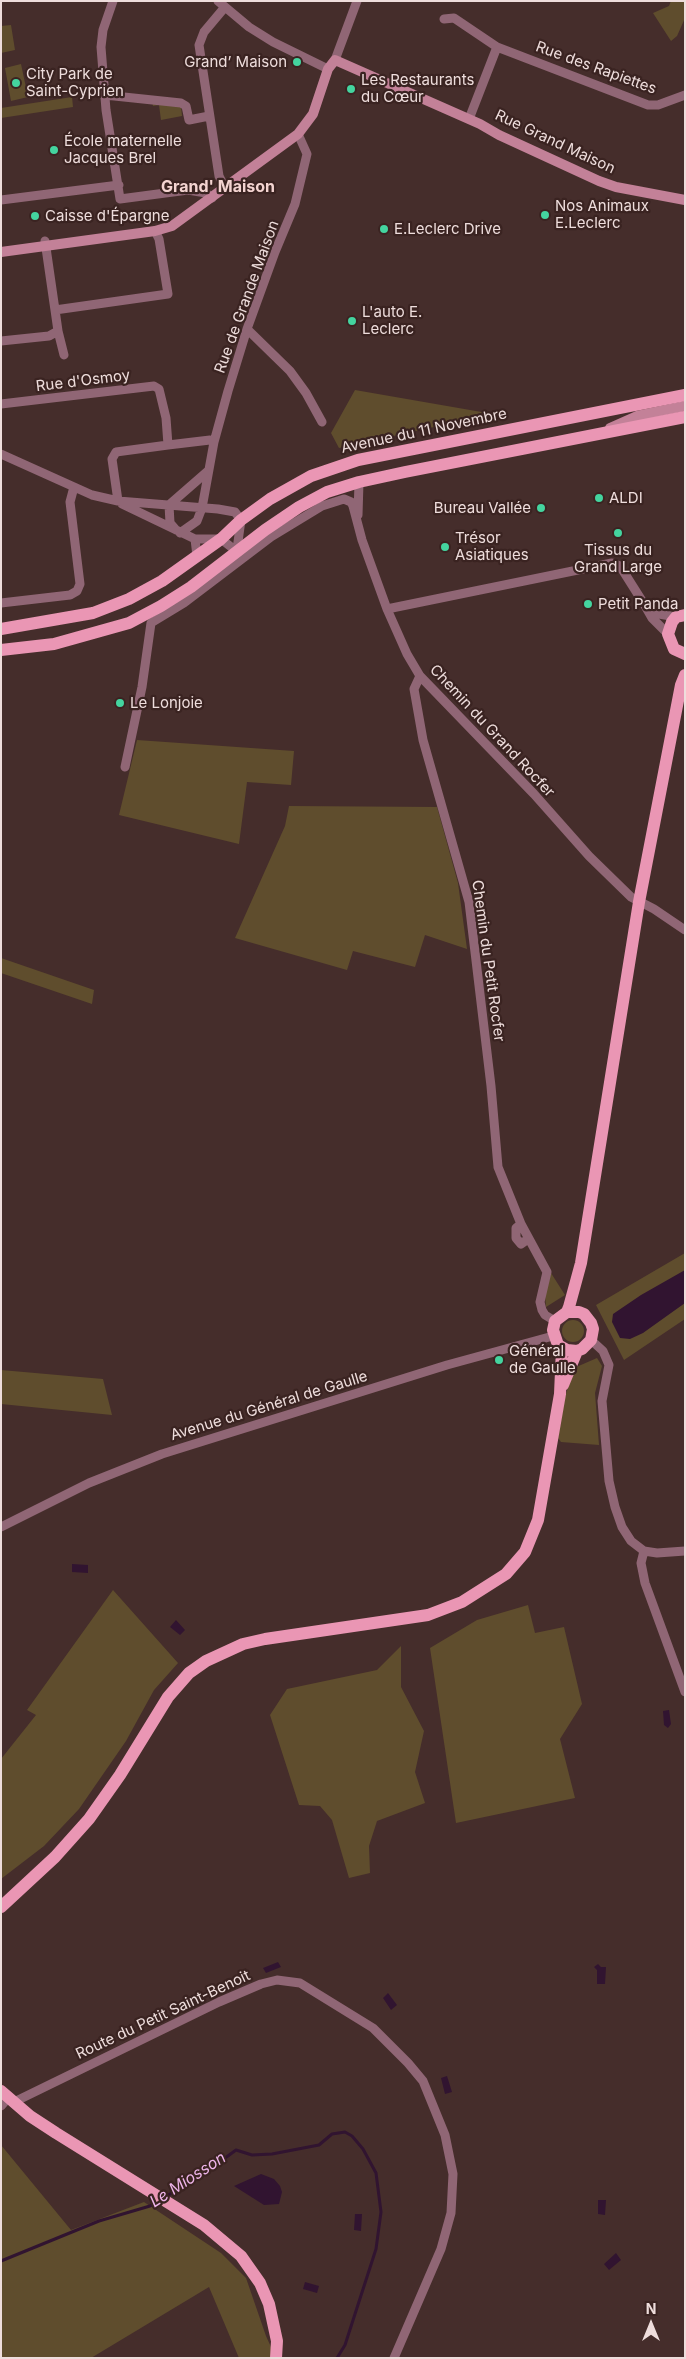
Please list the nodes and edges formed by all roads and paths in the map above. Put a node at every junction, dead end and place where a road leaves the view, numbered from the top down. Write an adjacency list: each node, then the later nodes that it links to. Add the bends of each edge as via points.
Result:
1 (113, 1): 8 (street, via 101,42)
2 (357, 1): 6 (street)
3 (221, 4): 7 (street, via 274,42); 10 (street, via 199,43)
4 (444, 19): 5 (street, Rue des Rapiettes, via 454,18)
5 (497, 47): 9 (street, Rue des Rapiettes, via 648,105 658,105); 11 (street)
6 (335, 60): 7 (street); 11 (street, Rue Grand Maison)
7 (328, 68): 12 (street, via 313,114)
8 (105, 95): 10 (street, via 181,103 186,106 189,120); 13 (street)
9 (685, 95)
10 (209, 116): 14 (street, via 219,176)
11 (469, 119): 17 (street, Rue Grand Maison, via 599,181)
12 (298, 134): 14 (street); 22 (street, Rue de Grande Maison, via 307,154 295,204)
13 (119, 185): 15 (street, via 120,199 188,190 206,193); 16 (street)
14 (225, 188): 15 (street)
15 (212, 198): 18 (street, via 172,226)
16 (1, 200)
17 (685, 200)
18 (156, 232): 19 (street); 21 (street, via 168,294)
19 (45, 243): 20 (street); 21 (street)
20 (1, 252)
21 (55, 310): 23 (street)
22 (247, 329): 30 (street, via 290,371); 32 (street, Rue de Grande Maison)
23 (58, 331): 24 (street, via 49,336); 25 (street)
24 (1, 341)
25 (64, 355)
26 (685, 396): 41 (main road, Avenue du 11 Novembre, via 358,460 311,476)
27 (1, 404): 33 (street, Rue d'Osmoy, via 154,386 162,397)
28 (685, 406): 31 (street, via 638,416)
29 (685, 417): 31 (main road)
30 (322, 422)
31 (593, 436): 36 (main road)
32 (214, 442): 33 (street); 35 (street, Rue de Grande Maison)
33 (168, 445): 38 (street, via 116,452 112,459)
34 (1, 454): 37 (street)
35 (208, 470): 39 (street); 40 (street, Rue de Grande Maison)
36 (359, 482): 42 (street); 46 (main road, via 327,492 299,507)
37 (74, 487): 38 (street); 48 (street, via 70,502 80,584 77,591 70,595)
38 (118, 501): 39 (street); 43 (street)
39 (169, 505): 40 (street); 43 (street, via 170,523)
40 (202, 508): 41 (street, via 235,512); 43 (street, via 197,521)
41 (241, 520): 45 (main road, Avenue du 11 Novembre); 46 (street)
42 (358, 523): 46 (street, via 351,502 339,499); 50 (street, Chemin du Grand Rocfer)
43 (178, 532): 44 (street)
44 (195, 539): 45 (street); 47 (street)
45 (221, 540): 46 (street); 47 (main road, Avenue du 11 Novembre)
46 (240, 554): 54 (main road, via 129,623 54,644); 58 (street, via 184,603 151,623)
47 (197, 556): 52 (main road, Avenue du 11 Novembre, via 162,581 93,613)
48 (1, 603)
49 (644, 604): 50 (street, via 620,566 612,563); 51 (street, via 659,614); 53 (street)
50 (387, 609): 56 (street, Chemin du Grand Rocfer)
51 (680, 616): 53 (main road, via 672,622)
52 (1, 629)
53 (668, 634): 55 (main road, via 671,644)
54 (1, 650)
55 (681, 652): 57 (main road)
56 (420, 676): 59 (street, Chemin du Grand Rocfer, via 589,856); 64 (street, Chemin du Petit Rocfer, via 414,689 424,740 469,902 498,1167 520,1224 547,1272 540,1302 542,1310)
57 (683, 680): 59 (main road)
58 (125, 768)
59 (639, 902): 60 (street, Chemin du Grand Rocfer); 61 (main road)
60 (685, 930)
61 (581, 1262): 62 (main road); 63 (main road)
62 (567, 1312): 63 (main road); 64 (main road)
63 (584, 1314): 66 (main road, via 591,1323)
64 (555, 1321): 65 (main road)
65 (553, 1336): 67 (main road); 70 (street, Avenue du Général de Gaulle, via 162,1454 89,1483)
66 (591, 1340): 68 (main road); 71 (street, via 603,1351 609,1364 602,1401 614,1507 626,1534)
67 (562, 1348): 68 (main road); 69 (main road)
68 (577, 1351): 69 (main road)
69 (560, 1394): 74 (main road, via 538,1520 524,1552 506,1574 462,1602 428,1615 265,1639 243,1644 206,1661 178,1685 88,1820)
70 (1, 1527)
71 (644, 1551): 72 (street); 73 (street, via 641,1563 645,1583)
72 (685, 1551)
73 (685, 1692)
74 (39, 1871): 75 (main road); 76 (main road)
75 (1, 1896)
76 (1, 1907)
77 (6, 2099): 78 (main road, via 171,2204 241,2256 269,2304 277,2341); 79 (street, Route du Petit Saint-Benoit, via 219,2002 277,1980 300,1983 373,2028 423,2081 445,2135 453,2174 450,2213 441,2250)
78 (276, 2358)
79 (394, 2358)

